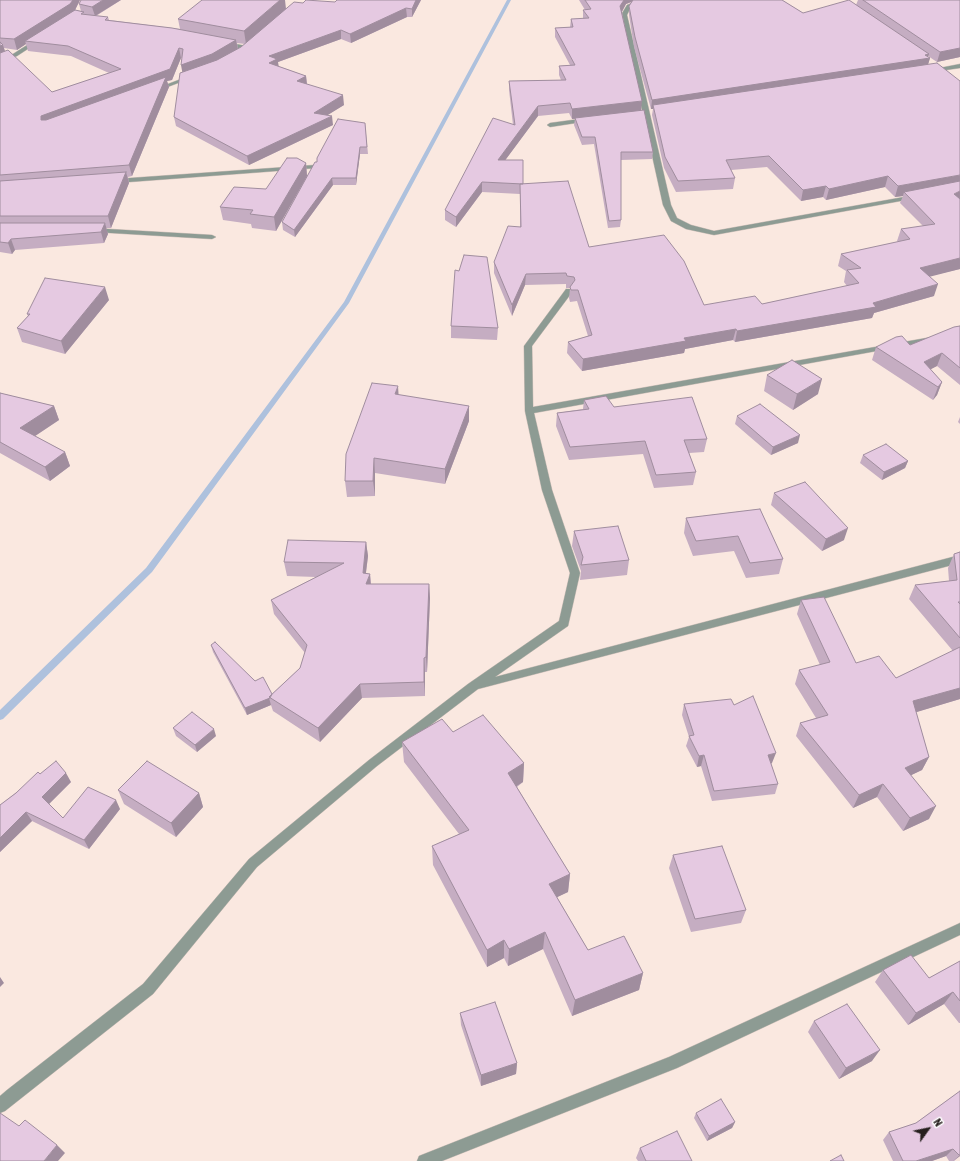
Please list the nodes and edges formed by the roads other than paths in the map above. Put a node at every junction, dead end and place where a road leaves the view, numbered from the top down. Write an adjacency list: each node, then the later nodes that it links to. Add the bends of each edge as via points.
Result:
1 (644, 0): 16 (street, via 629,6 624,15)
2 (46, 36): 7 (street)
3 (216, 42): 5 (street)
4 (252, 43): 5 (street)
5 (247, 48): 6 (street)
6 (240, 54)
7 (0, 61)
8 (933, 64): 10 (street)
9 (960, 66): 10 (street)
10 (939, 69): 11 (street); 13 (street)
11 (924, 71)
12 (197, 74): 14 (street)
13 (950, 76)
14 (149, 92)
15 (655, 112): 16 (street)
16 (644, 114): 21 (street, via 667,205 674,219 689,227 714,233)
17 (595, 119): 18 (street)
18 (550, 125)
19 (315, 167): 20 (street)
20 (110, 182)
21 (922, 196)
22 (83, 230): 23 (street, via 120,230)
23 (212, 237)
24 (569, 290): 26 (street, via 528,346)
25 (944, 337): 26 (street)
26 (529, 411): 28 (street, via 547,490 575,573 564,623)
27 (960, 559): 28 (street)
28 (472, 687): 30 (street, via 373,763 253,863 148,989)
29 (960, 929): 31 (street, via 672,1063)
30 (0, 1106)
31 (424, 1161)

